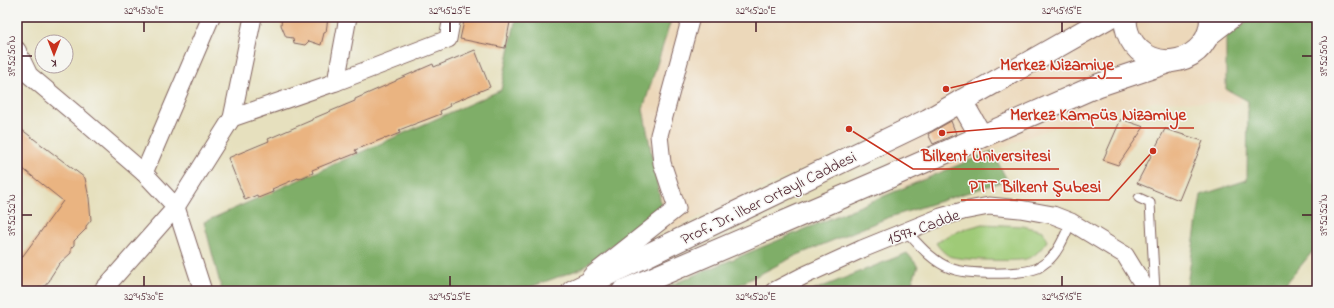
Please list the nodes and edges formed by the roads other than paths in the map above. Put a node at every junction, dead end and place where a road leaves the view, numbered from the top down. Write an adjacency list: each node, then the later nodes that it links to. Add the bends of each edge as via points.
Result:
1 (211, 17): 17 (street)
2 (254, 17): 14 (street)
3 (348, 17): 12 (street)
4 (452, 17): 12 (street, via 448,38)
5 (691, 17): 25 (street, via 659,135 662,163 677,208)
6 (1109, 17): 13 (street, Prof. Dr. İlber Ortaylı Caddesi)
7 (1126, 17): 11 (street, Prof. Dr. İlber Ortaylı Caddesi, via 1127,33 1143,54 1155,60)
8 (1230, 17): 9 (street, Prof. Dr. İlber Ortaylı Caddesi)
9 (1210, 26): 11 (street, Prof. Dr. İlber Ortaylı Caddesi, via 1202,46 1192,55)
10 (17, 50): 17 (street, via 29,75)
11 (1168, 62): 15 (street, Prof. Dr. İlber Ortaylı Caddesi, via 1100,85)
12 (336, 82): 14 (street)
13 (961, 101): 15 (street); 16 (street, Prof. Dr. İlber Ortaylı Caddesi)
14 (232, 118): 20 (street)
15 (981, 136): 18 (street, Prof. Dr. İlber Ortaylı Caddesi)
16 (872, 147): 18 (street); 25 (street, Prof. Dr. İlber Ortaylı Caddesi)
17 (144, 173): 20 (street)
18 (887, 178): 26 (street, Prof. Dr. İlber Ortaylı Caddesi)
19 (1139, 198): 29 (lane, via 1150,203)
20 (176, 207): 23 (street); 24 (street)
21 (1071, 222): 22 (street, 1597. Cadde, via 1053,215 989,206 941,217); 22 (lane, via 1055,253 1047,261 1037,268 1016,272 971,272 950,268 925,252); 28 (street, 1597. Cadde, via 1125,255)
22 (906, 231): 27 (street, 1597. Cadde)
23 (102, 291)
24 (203, 291)
25 (572, 291)
26 (623, 291)
27 (774, 291)
28 (1147, 291)
29 (1155, 291)

